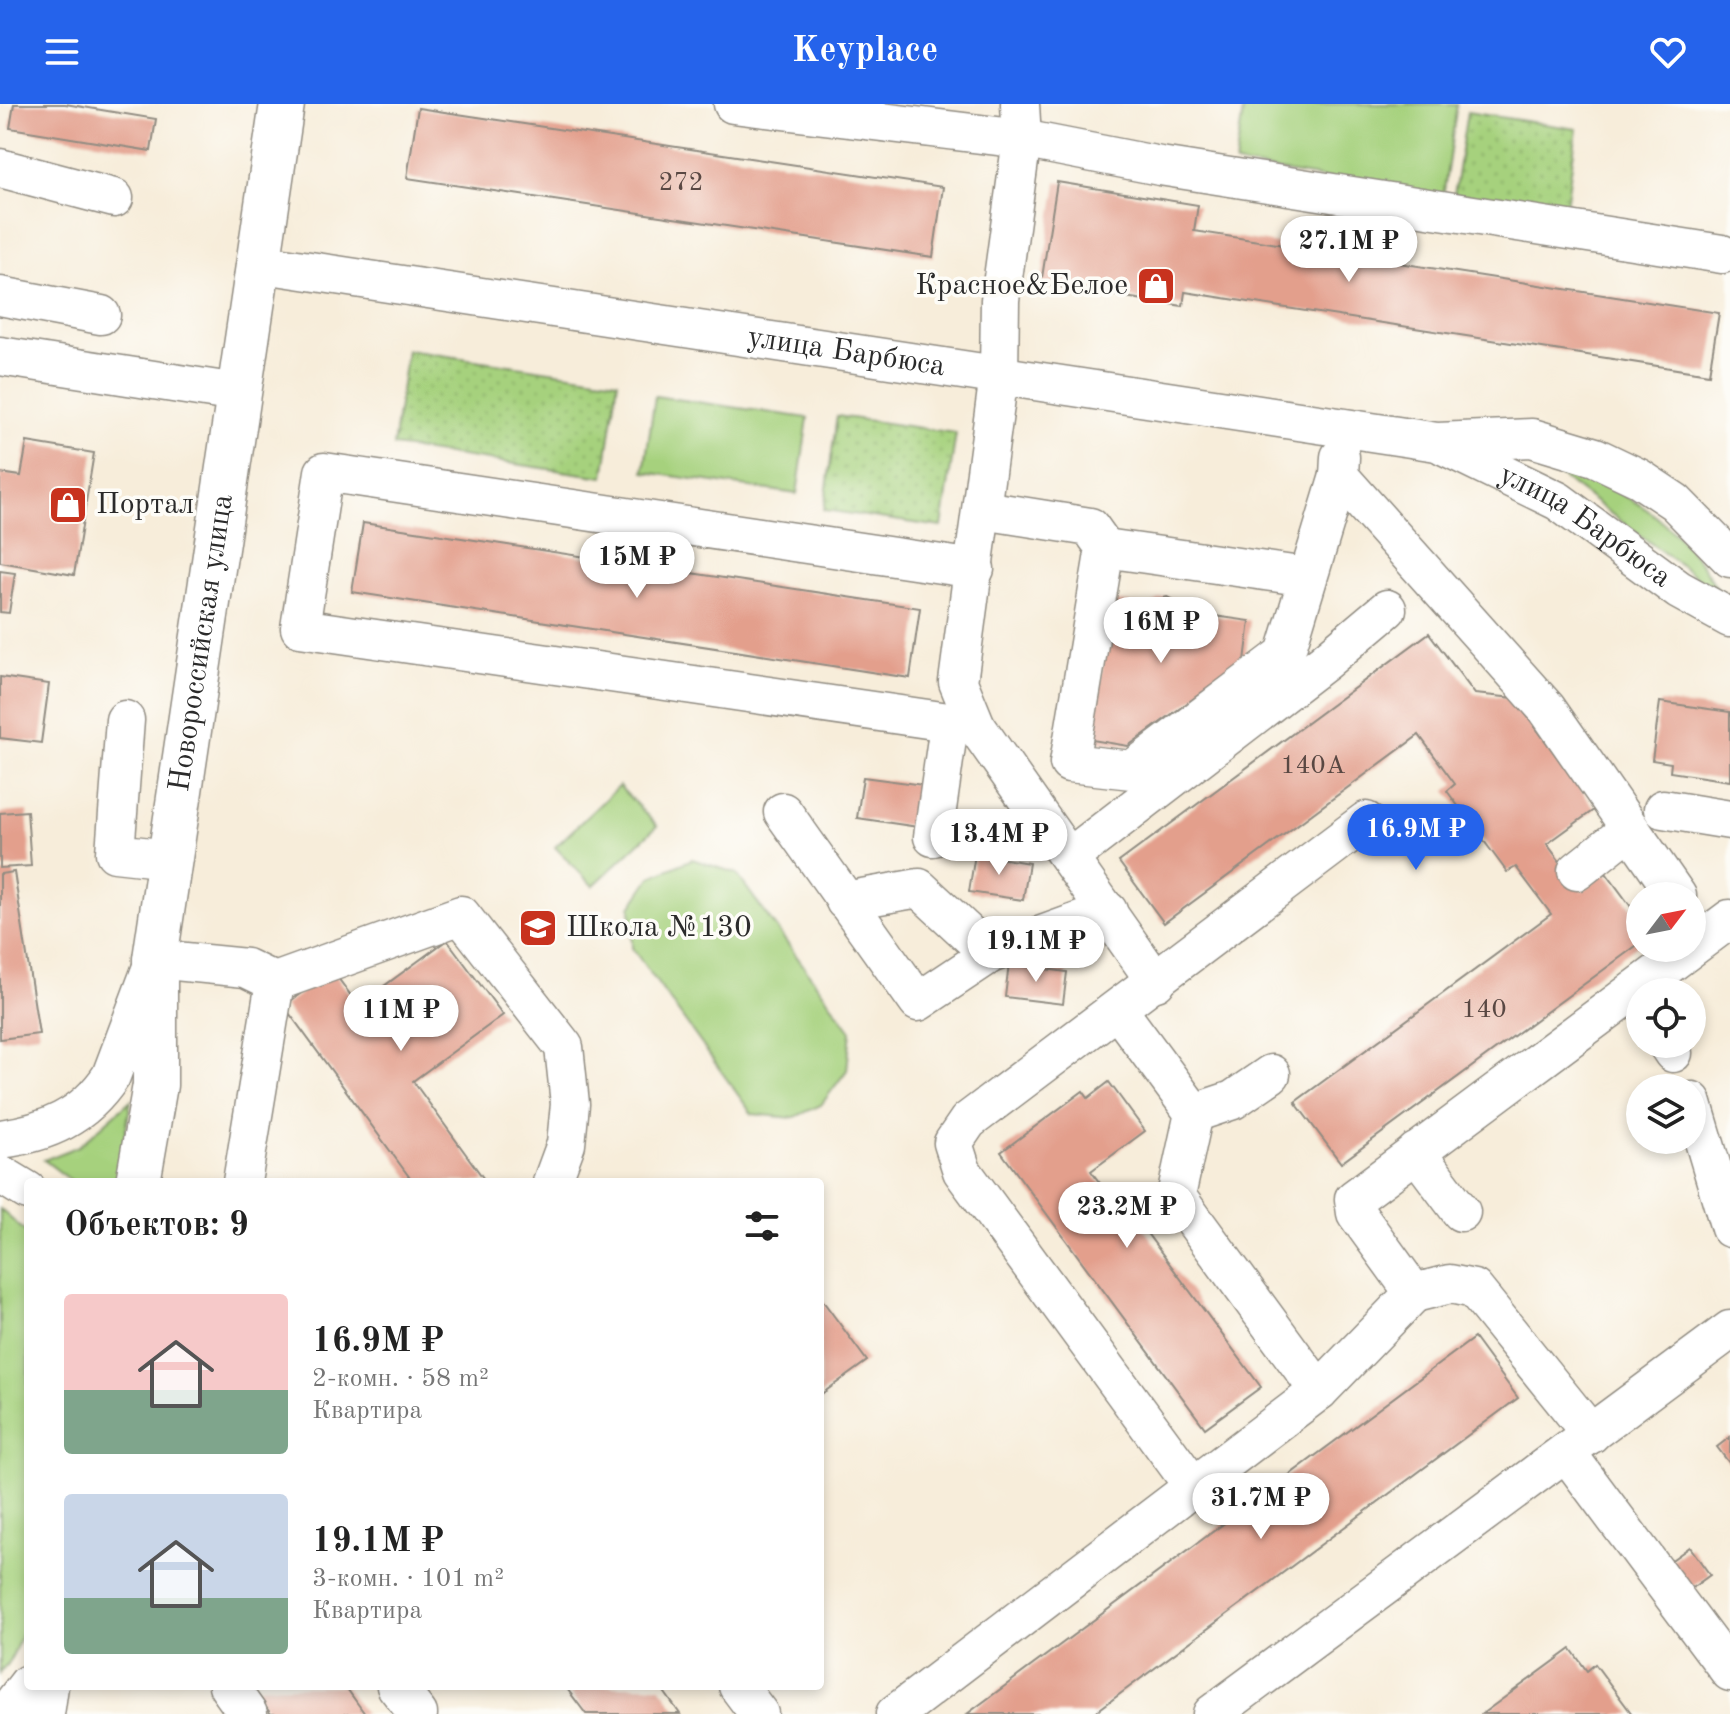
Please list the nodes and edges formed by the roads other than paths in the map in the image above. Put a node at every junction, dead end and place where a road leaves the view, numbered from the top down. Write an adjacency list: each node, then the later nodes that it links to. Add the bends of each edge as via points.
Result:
1 (282, 104): 7 (main road, Новороссийская улица)
2 (733, 104): 3 (street)
3 (1021, 122): 6 (street, via 1160,166); 11 (street, via 1000,300)
4 (0, 168): 5 (street)
5 (114, 198)
6 (1722, 254)
7 (257, 263): 11 (street, улица Барбюса); 12 (main road, Новороссийская улица)
8 (0, 296): 9 (street)
9 (101, 315)
10 (0, 356): 12 (street)
11 (999, 375): 13 (street, улица Барбюса); 16 (street)
12 (237, 393): 34 (main road, Новороссийская улица)
13 (1342, 426): 14 (street, улица Барбюса); 15 (street)
14 (1437, 442): 18 (street, улица Барбюса, via 1532,438 1595,457 1675,502); 22 (street, улица Барбюса, via 1558,501 1679,590)
15 (1339, 476): 20 (street); 31 (street, via 1547,709)
16 (983, 510): 17 (street, via 1090,527); 19 (street)
17 (1105, 548): 20 (street); 25 (street)
18 (1730, 558)
19 (975, 569): 24 (street, via 958,682); 24 (street, via 324,472 300,628)
20 (1307, 577): 25 (street, via 1285,654 1132,770)
21 (1387, 609): 33 (street)
22 (1730, 618)
23 (125, 720): 34 (street, via 115,853)
24 (962, 726): 26 (street); 32 (street)
25 (1069, 763): 26 (street)
26 (1023, 789): 33 (street)
27 (1663, 809): 29 (street)
28 (783, 812): 37 (street)
29 (1730, 820)
30 (1366, 821): 44 (street)
31 (1630, 829): 35 (street); 36 (street)
32 (933, 837)
33 (1070, 857): 38 (street)
34 (169, 859): 41 (main road, Новороссийская улица)
35 (1577, 871)
36 (1667, 882)
37 (845, 901): 40 (street, via 919,888); 40 (street, via 918,1002)
38 (1108, 911): 40 (street); 44 (street)
39 (1709, 925): 42 (street)
40 (990, 954)
41 (155, 959): 43 (street, via 246,968); 49 (street, via 101,1091 56,1125); 53 (main road, Новороссийская улица, via 155,1085)
42 (1657, 978)
43 (275, 982): 54 (street); 55 (street, via 461,915 564,1047 570,1104 566,1144)
44 (1156, 982): 46 (street)
45 (1626, 1007): 51 (street)
46 (1118, 1010): 48 (street); 63 (street, via 968,1121 953,1143 962,1171)
47 (1271, 1074): 48 (street, via 1233,1100)
48 (1194, 1113): 61 (street, via 1176,1196)
49 (0, 1139)
50 (1706, 1148): 58 (street)
51 (1416, 1152): 57 (street); 59 (street, via 1354,1199 1356,1213)
52 (0, 1174): 56 (street)
53 (139, 1178)
54 (243, 1178)
55 (553, 1178)
56 (24, 1189)
57 (1461, 1212)
58 (1730, 1228)
59 (1414, 1293): 61 (street); 62 (street, via 1450,1284 1474,1289)
60 (1730, 1330): 62 (street)
61 (1319, 1391): 63 (street)
62 (1578, 1443): 64 (street); 76 (street)
63 (1193, 1486): 75 (street)
64 (1730, 1672)
65 (24, 1689): 70 (street)
66 (45, 1690): 71 (main road)
67 (231, 1690): 72 (street)
68 (399, 1690): 73 (street)
69 (741, 1690): 74 (street)
70 (5, 1714)
71 (42, 1714)
72 (248, 1714)
73 (418, 1714)
74 (759, 1714)
75 (895, 1714)
76 (1212, 1714)

